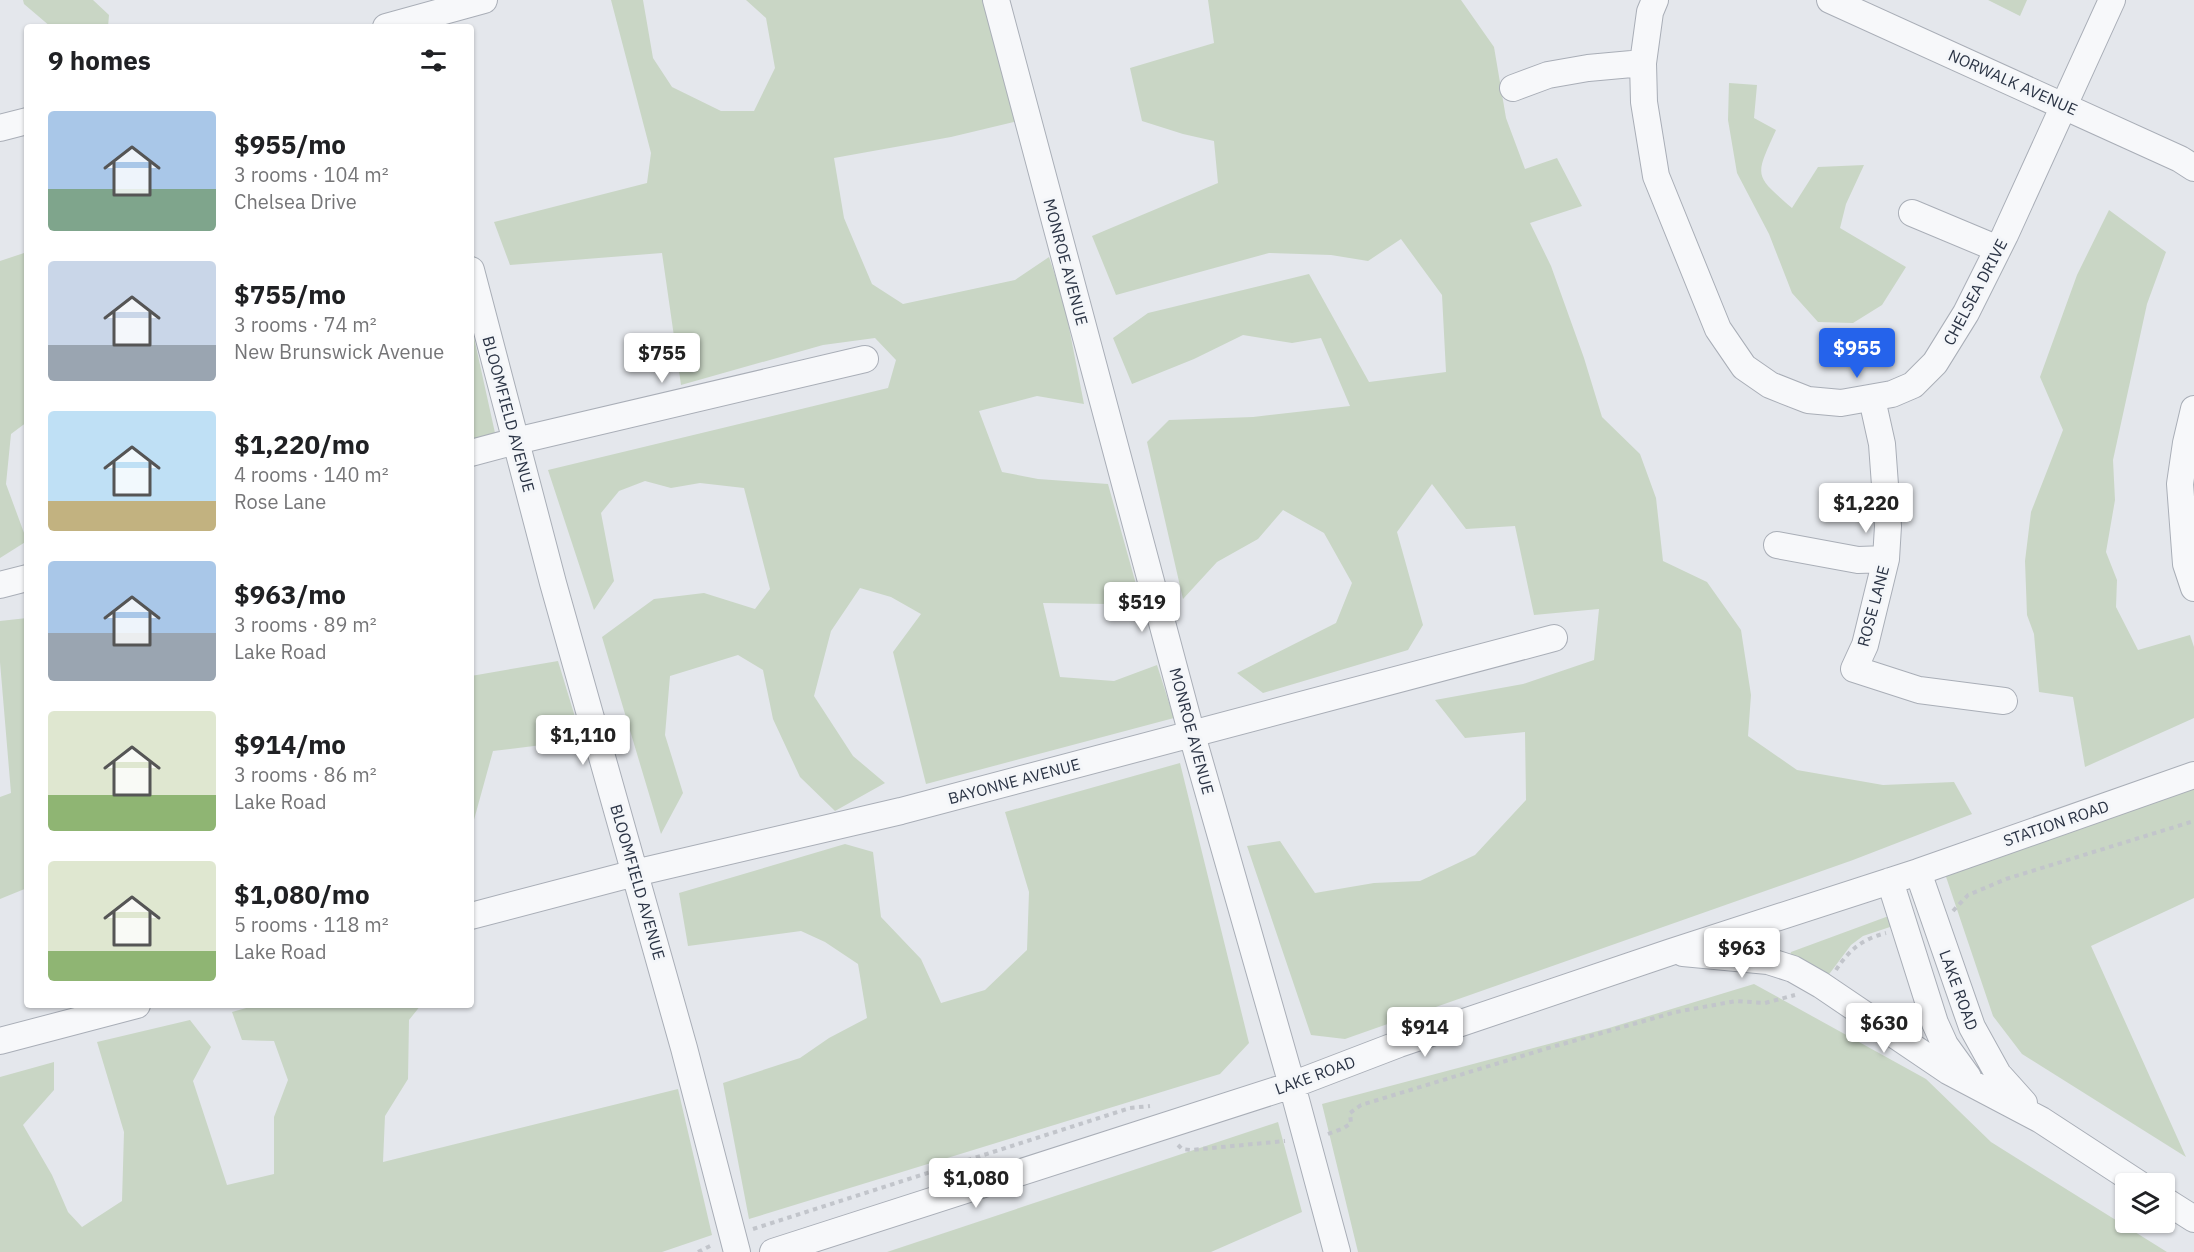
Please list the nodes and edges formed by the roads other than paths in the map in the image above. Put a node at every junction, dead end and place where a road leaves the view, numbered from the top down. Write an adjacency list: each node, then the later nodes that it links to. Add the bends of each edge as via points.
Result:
1 (484, 0): 6 (street)
2 (996, 0): 29 (street, MONROE AVENUE)
3 (1655, 0): 7 (street, CHELSEA DRIVE)
4 (1830, 0): 9 (street, NORWALK AVENUE)
5 (2112, 0): 9 (street, CHELSEA DRIVE)
6 (400, 19)
7 (1644, 63): 8 (street, via 1548,75); 17 (street, CHELSEA DRIVE, via 1644,102 1656,176 1718,329 1744,367 1770,385 1808,400 1841,403)
8 (1513, 88)
9 (2064, 106): 12 (street, NORWALK AVENUE); 14 (street, CHELSEA DRIVE)
10 (24, 122): 11 (street)
11 (0, 128)
12 (2194, 168)
13 (1912, 213): 14 (street)
14 (1998, 249): 17 (street, CHELSEA DRIVE, via 1935,363 1913,385)
15 (474, 281): 19 (street, BLOOMFIELD AVENUE)
16 (864, 359): 19 (street)
17 (1872, 399): 23 (street, ROSE LANE, via 1882,444 1888,526)
18 (2194, 409): 20 (street)
19 (516, 441): 21 (street); 32 (street, BLOOMFIELD AVENUE)
20 (2190, 444): 26 (street, via 2180,484 2186,564)
21 (474, 452)
22 (1777, 545): 23 (street, via 1858,560)
23 (1886, 559): 28 (street, ROSE LANE, via 1865,645 1854,669 1919,690)
24 (24, 579): 25 (street)
25 (0, 585)
26 (2194, 588)
27 (1554, 638): 29 (street, BAYONNE AVENUE)
28 (2004, 701)
29 (1192, 735): 32 (street, BAYONNE AVENUE, via 901,811); 39 (street, MONROE AVENUE)
30 (2194, 775): 31 (street, STATION ROAD)
31 (1918, 872): 33 (street, LAKE ROAD); 40 (street, LAKE ROAD, via 1957,989 1982,1048 1998,1074)
32 (636, 873): 34 (street, BAYONNE AVENUE); 44 (street, BLOOMFIELD AVENUE)
33 (1890, 881): 35 (street, LAKE ROAD); 38 (street, LAKE ROAD, via 1935,1023)
34 (474, 915)
35 (1671, 952): 38 (street, via 1768,961 1792,969); 39 (street, LAKE ROAD, via 1399,1044)
36 (126, 1008): 37 (street)
37 (0, 1041)
38 (1971, 1082): 40 (street, LAKE ROAD)
39 (1292, 1085): 45 (street, LAKE ROAD); 46 (street, MONROE AVENUE)
40 (2041, 1120): 41 (street, LAKE ROAD)
41 (2122, 1173)
42 (2175, 1207): 43 (street)
43 (2194, 1219)
44 (742, 1242)
45 (773, 1252)
46 (1337, 1252)

